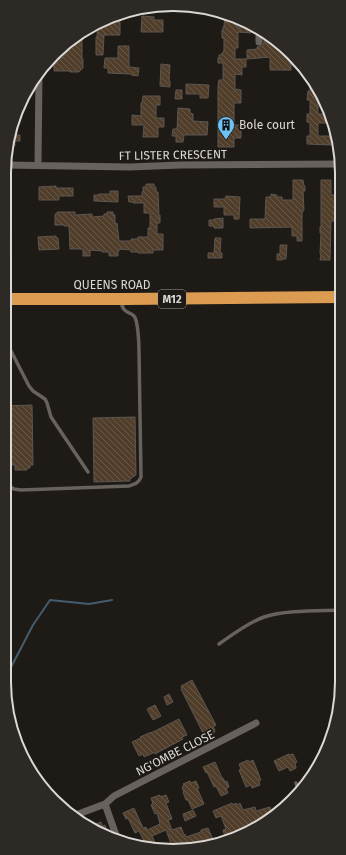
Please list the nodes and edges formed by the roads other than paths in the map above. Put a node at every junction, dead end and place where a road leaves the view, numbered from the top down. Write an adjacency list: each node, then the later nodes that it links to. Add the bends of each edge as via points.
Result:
1 (259, 36): 2 (street)
2 (259, 42)
3 (39, 82): 6 (street)
4 (335, 164): 6 (street, FT LISTER CRESCENT, via 130,167)
5 (11, 165): 6 (street, FT LISTER CRESCENT)
6 (38, 165)
7 (335, 297): 9 (highway, QUEENS ROAD / M12)
8 (11, 299): 9 (highway, QUEENS ROAD / M12)
9 (126, 300): 12 (lane, via 122,306 136,318 138,334 141,477 139,481 129,486 21,490)
10 (11, 352): 11 (lane, via 29,386 33,392 45,399 51,417)
11 (88, 472)
12 (11, 487)
13 (335, 610): 14 (lane, via 300,611 264,617)
14 (218, 644)
15 (256, 723): 18 (street, NG'OMBE CLOSE, via 114,796)
16 (296, 783): 17 (lane)
17 (297, 787)
18 (105, 804): 19 (street, NG'OMBE CLOSE); 20 (street)
19 (78, 814)
20 (115, 833)

